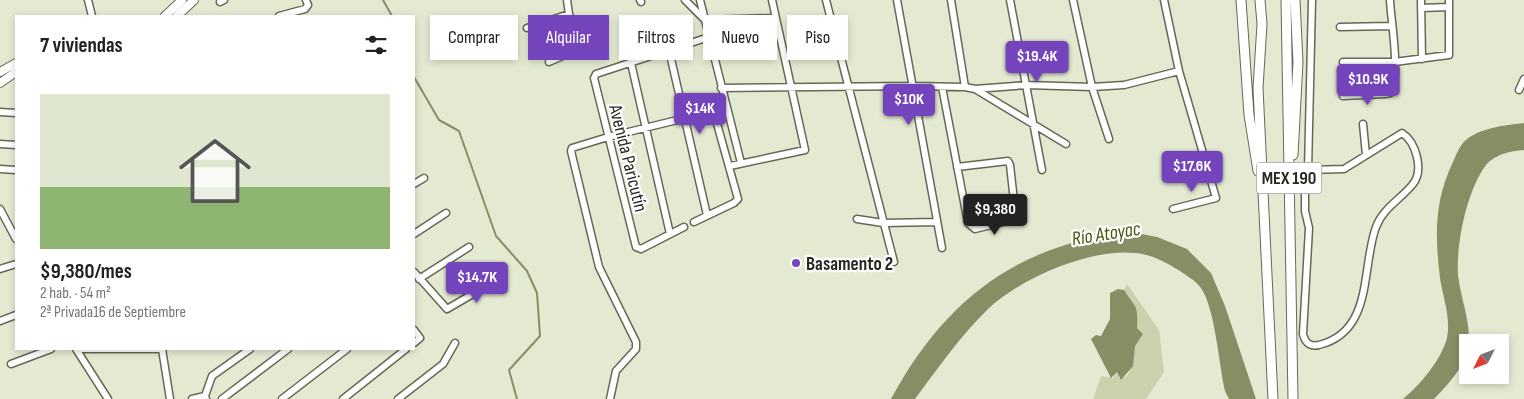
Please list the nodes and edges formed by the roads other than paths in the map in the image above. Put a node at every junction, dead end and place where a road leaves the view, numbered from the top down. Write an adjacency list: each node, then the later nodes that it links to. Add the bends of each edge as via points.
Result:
1 (88, 0): 25 (street)
2 (182, 0): 26 (main road)
3 (194, 0): 27 (main road)
4 (566, 0): 24 (street)
5 (685, 0): 31 (street)
6 (700, 0): 29 (street)
7 (772, 0): 30 (street)
8 (826, 0): 57 (street)
9 (897, 0): 51 (street)
10 (951, 0): 54 (street)
11 (1010, 0): 50 (street)
12 (1073, 0): 55 (street)
13 (1164, 0): 46 (street)
14 (1239, 0): 85 (highway, via 1249,115)
15 (1260, 0): 85 (highway, MEX 190, via 1262,24 1258,88)
16 (1286, 0): 84 (highway, MEX 190)
17 (1295, 0): 84 (highway, via 1298,62)
18 (1312, 0): 81 (street)
19 (1390, 0): 34 (street)
20 (1421, 0): 23 (street)
21 (307, 2): 28 (street, via 305,9)
22 (1449, 3): 23 (street); 37 (street, via 1449,55)
23 (1421, 8): 37 (street)
24 (569, 14): 35 (street); 40 (street, via 581,45 579,50)
25 (92, 15)
26 (166, 15)
27 (178, 15)
28 (283, 15)
29 (704, 15)
30 (775, 15)
31 (703, 18)
32 (777, 22): 52 (street)
33 (1340, 26): 34 (street)
34 (1391, 26): 42 (street)
35 (527, 28)
36 (703, 39): 44 (street)
37 (1422, 59): 42 (street)
38 (671, 60): 65 (street)
39 (714, 60): 56 (street)
40 (549, 62)
41 (1343, 62): 42 (street)
42 (1394, 62): 60 (street, via 1390,93)
43 (15, 63): 45 (main road)
44 (631, 63): 68 (street); 69 (street, Avenida Paricutín, via 596,74 594,78)
45 (0, 72)
46 (1179, 72): 55 (street, via 1124,85); 87 (street, via 1216,198)
47 (15, 73): 49 (main road)
48 (1524, 79): 59 (street)
49 (0, 83)
50 (1027, 85): 55 (street); 58 (street); 67 (street)
51 (912, 86): 53 (street); 57 (street); 93 (street)
52 (792, 87): 56 (street); 57 (street); 75 (street, via 805,150)
53 (942, 87): 54 (street); 77 (street)
54 (965, 87): 58 (street)
55 (1092, 87): 70 (street)
56 (721, 88): 61 (street)
57 (848, 88): 94 (street)
58 (975, 89): 67 (street)
59 (1519, 90)
60 (1343, 96)
61 (726, 108): 64 (street); 75 (street)
62 (0, 112): 63 (street)
63 (15, 113)
64 (714, 113): 65 (street); 76 (street)
65 (685, 119): 68 (street); 89 (street)
66 (1364, 124): 74 (street)
67 (1034, 125): 72 (street); 80 (street)
68 (646, 128): 69 (street); 97 (street)
69 (608, 137): 97 (street, Avenida Paricutín, via 638,249); 128 (street, via 571,151 599,267 636,342 636,349 616,371)
70 (1109, 140)
71 (0, 144): 73 (street)
72 (1066, 144)
73 (15, 145)
74 (1366, 155): 81 (street, via 1344,169); 81 (street, via 1402,133 1417,153 1416,179 1386,210 1376,226 1362,300 1348,329 1316,346 1309,345 1303,334 1309,228 1305,211)
75 (741, 163): 76 (street)
76 (730, 166): 89 (street, via 738,198)
77 (957, 167): 77 (street, via 971,228 1016,219 1008,161)
78 (0, 169): 79 (street)
79 (15, 170)
80 (1042, 170)
81 (1308, 170)
82 (424, 178): 83 (street)
83 (415, 183)
84 (1290, 191): 130 (highway, MEX 190)
85 (1264, 195): 129 (highway, MEX 190)
86 (0, 209): 90 (street)
87 (1173, 209)
88 (446, 213): 96 (street)
89 (707, 215): 92 (street)
90 (3, 219): 98 (street)
91 (857, 219): 94 (street)
92 (694, 222)
93 (936, 222): 94 (street); 100 (street)
94 (883, 223): 101 (street)
95 (684, 227): 97 (street)
96 (415, 233)
97 (670, 234)
98 (15, 237)
99 (469, 246): 105 (street)
100 (942, 248)
101 (894, 262)
102 (15, 264): 103 (street)
103 (0, 269)
104 (415, 273): 105 (street)
105 (419, 278): 106 (street, via 448,309)
106 (495, 281)
107 (15, 315): 108 (street)
108 (0, 321)
109 (415, 331): 110 (street, via 420,338)
110 (415, 342)
111 (455, 343): 127 (street, via 444,364)
112 (48, 350): 119 (street)
113 (77, 350): 121 (street)
114 (162, 350): 122 (street)
115 (249, 350): 120 (street, via 212,376)
116 (287, 350): 124 (street)
117 (346, 350): 125 (street)
118 (405, 350): 126 (street)
119 (11, 364)
120 (205, 397): 123 (street)
121 (108, 399)
122 (170, 399)
123 (192, 399)
124 (222, 399)
125 (282, 399)
126 (343, 399)
127 (398, 399)
128 (610, 399)
129 (1273, 399)
130 (1293, 399)

